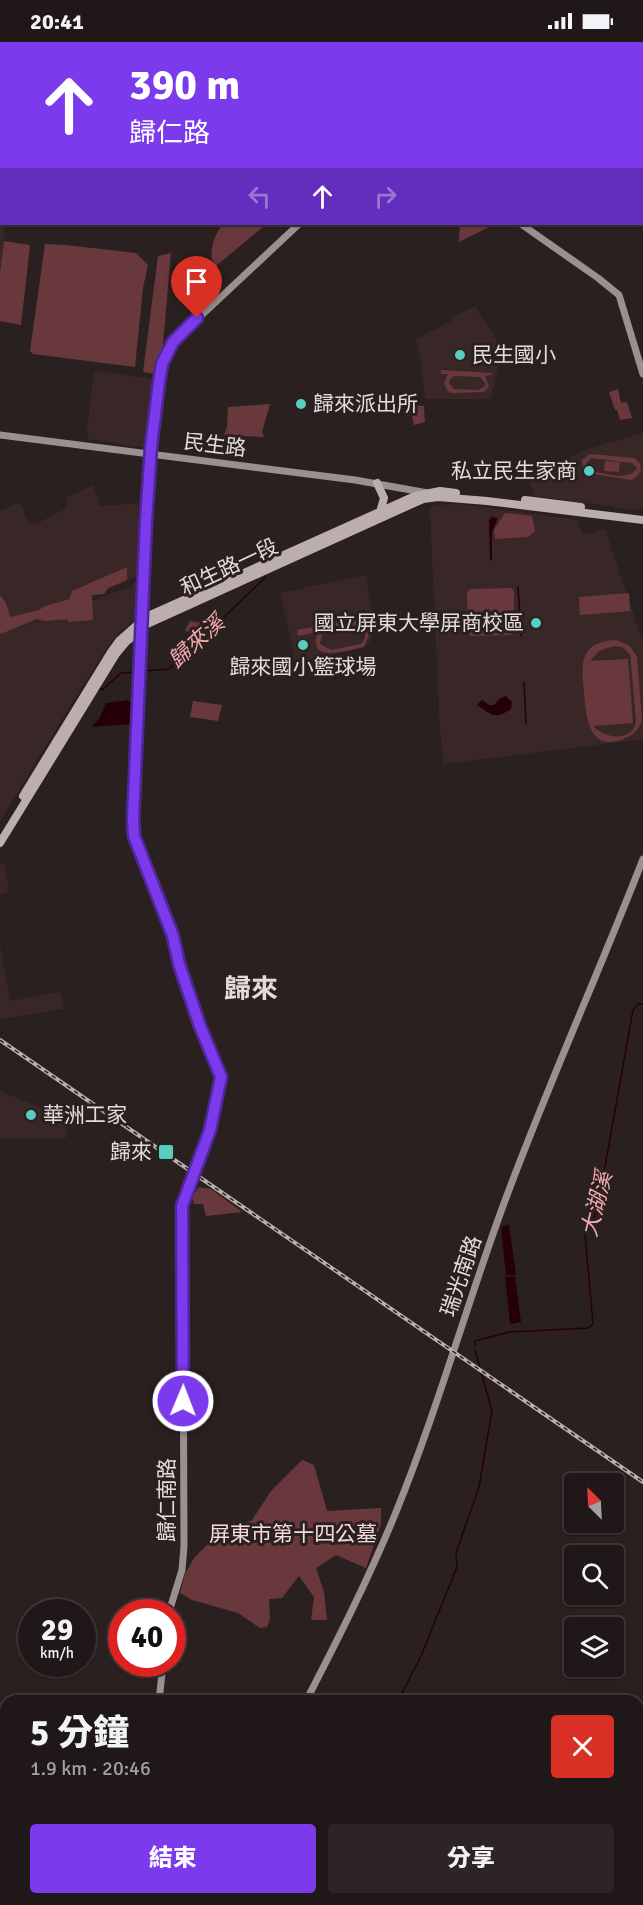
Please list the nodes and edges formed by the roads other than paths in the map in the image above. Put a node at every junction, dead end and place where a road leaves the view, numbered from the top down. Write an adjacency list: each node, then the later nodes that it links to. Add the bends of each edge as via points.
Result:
1 (298, 225): 5 (street, 歸仁南路, via 173,342 160,376)
2 (522, 225): 3 (street, via 619,295)
3 (643, 374)
4 (0, 435): 5 (street, 民生路)
5 (150, 454): 6 (street, 民生路); 12 (street, 歸仁南路)
6 (377, 483): 7 (street, 民生路); 9 (main road, via 384,498)
7 (429, 493): 8 (street, 民生路); 9 (main road, 和生路一段); 10 (main road, 和生路一段, via 479,495)
8 (438, 497): 11 (main road); 12 (main road, 和生路一段, via 423,499)
9 (380, 512): 12 (main road, 和生路一段)
10 (643, 515)
11 (643, 520)
12 (142, 624): 13 (main road, 和生路一段); 17 (street, 歸仁南路, via 134,836 171,929 182,974 221,1077 210,1130 185,1193 181,1218 184,1546)
13 (92, 689): 14 (main road, 和生路一段); 15 (main road, 和生路一段)
14 (0, 833)
15 (0, 843)
16 (643, 859): 20 (street, 瑞光南路, via 511,1185 396,1512)
17 (173, 1599)
18 (162, 1677): 19 (street)
19 (160, 1695)
20 (309, 1695)

